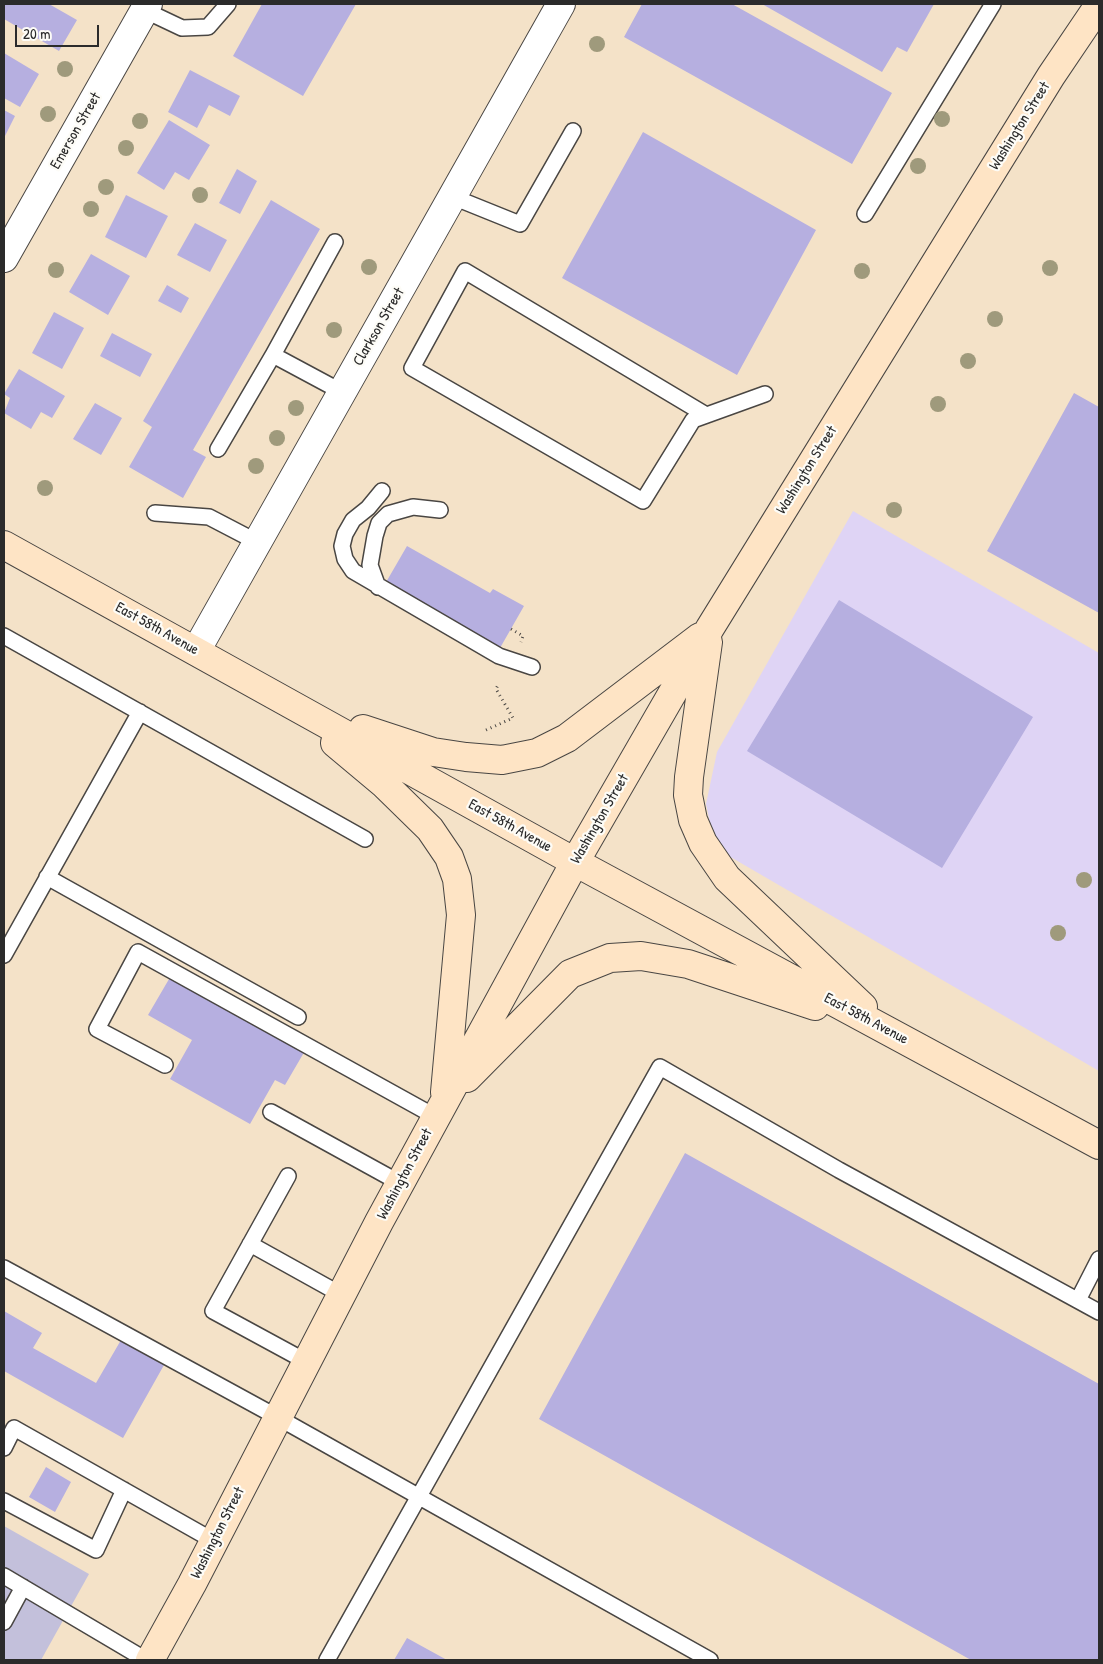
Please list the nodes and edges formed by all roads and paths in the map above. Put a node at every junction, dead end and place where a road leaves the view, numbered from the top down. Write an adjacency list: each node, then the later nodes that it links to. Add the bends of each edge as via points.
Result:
1 (228, 4): 5 (lane, via 208,27 182,28)
2 (561, 4): 7 (street, Clarkson Street)
3 (993, 4): 8 (lane)
4 (1099, 5): 22 (main road, Washington Street, via 987,178)
5 (146, 7): 10 (street, Emerson Street)
6 (573, 131): 7 (lane, via 520,224)
7 (453, 197): 12 (street, Clarkson Street)
8 (865, 214)
9 (335, 242): 11 (lane)
10 (4, 258)
11 (273, 355): 12 (lane); 15 (lane)
12 (342, 392): 19 (street, Clarkson Street)
13 (765, 394): 14 (lane)
14 (706, 415): 14 (lane, via 693,420 643,501 412,368 465,270)
15 (218, 449)
16 (382, 490): 21 (lane, via 353,520 342,546 353,571)
17 (440, 510): 21 (lane, via 413,507 388,514 379,523 370,565)
18 (155, 513): 19 (lane, via 209,517)
19 (257, 542): 24 (street, Clarkson Street)
20 (4, 544): 24 (main road, East 58th Avenue)
21 (378, 587): 25 (lane, via 499,656)
22 (710, 628): 27 (main road, via 567,738 537,754 502,760 433,752); 31 (main road, Washington Street); 35 (main road, via 688,795 693,820 703,843 727,878)
23 (4, 636): 28 (lane)
24 (196, 650): 27 (main road, East 58th Avenue)
25 (532, 667)
26 (498, 685): 29 (path, via 496,689 513,718)
27 (286, 702): 31 (main road, East 58th Avenue); 37 (main road, via 384,784 430,829 449,857 458,879 462,915)
28 (140, 712): 30 (lane); 32 (lane)
29 (483, 731)
30 (365, 839)
31 (575, 862): 35 (main road, East 58th Avenue); 37 (main road, Washington Street)
32 (47, 877): 33 (lane); 34 (lane)
33 (4, 955)
34 (298, 1017)
35 (888, 1031): 37 (main road, via 688,964 641,956 610,958 570,974); 39 (main road, East 58th Avenue)
36 (165, 1066): 37 (lane, via 97,1029 138,952)
37 (440, 1110): 41 (main road, Washington Street)
38 (272, 1112): 41 (lane)
39 (1099, 1144)
40 (288, 1176): 42 (lane)
41 (400, 1183): 45 (main road, Washington Street)
42 (250, 1244): 45 (lane); 48 (lane, via 213,1311)
43 (1099, 1259): 46 (lane)
44 (4, 1268): 49 (lane)
45 (340, 1294): 48 (main road, Washington Street)
46 (1078, 1300): 47 (lane); 52 (lane, via 839,1170 660,1067)
47 (1099, 1312)
48 (307, 1362): 49 (main road, Washington Street)
49 (277, 1417): 52 (lane); 54 (main road, Washington Street)
50 (4, 1448): 51 (lane, via 14,1428)
51 (124, 1490): 53 (lane, via 96,1550); 54 (lane)
52 (418, 1496): 60 (lane); 61 (lane)
53 (4, 1500)
54 (214, 1541): 59 (main road, Washington Street)
55 (4, 1576): 56 (lane)
56 (23, 1587): 57 (lane); 58 (lane)
57 (4, 1622)
58 (146, 1660)
59 (150, 1660)
60 (326, 1660)
61 (710, 1660)

